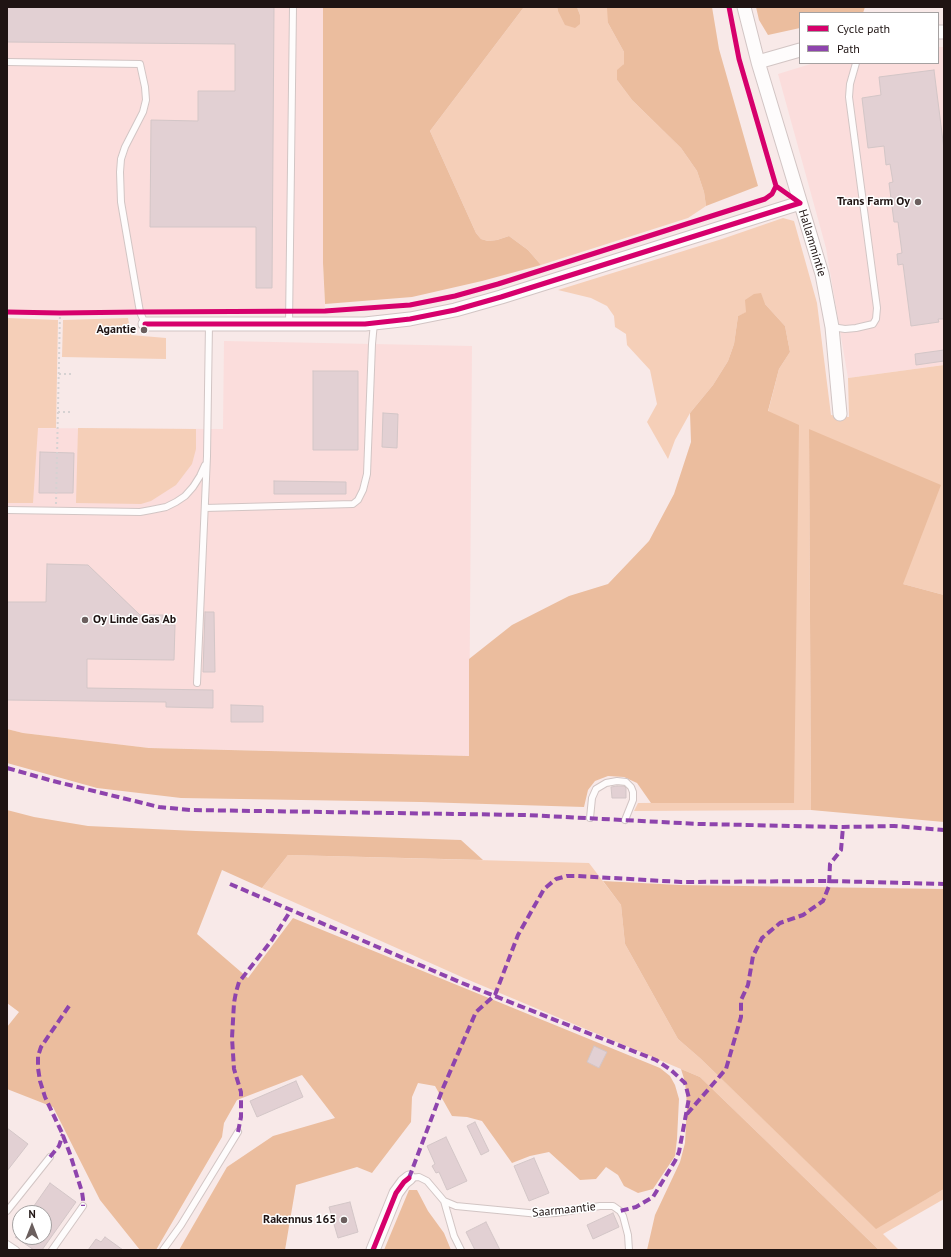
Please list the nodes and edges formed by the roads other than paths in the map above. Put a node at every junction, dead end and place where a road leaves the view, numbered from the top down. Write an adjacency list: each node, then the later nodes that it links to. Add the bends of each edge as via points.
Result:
1 (293, 7): 11 (lane)
2 (744, 7): 5 (street, Hallammintie)
3 (799, 50): 5 (street)
4 (7, 62): 9 (lane, via 140,64 146,100 143,112 125,147 120,172 121,202 140,312)
5 (758, 62): 7 (street, Hallammintie)
6 (856, 64): 12 (lane, via 849,97 877,308 873,324 856,328)
7 (800, 204): 8 (street, via 455,310); 12 (street, Hallammintie, via 822,274)
8 (374, 323): 11 (street); 15 (lane, via 367,474 358,500 352,504)
9 (145, 324): 10 (street)
10 (209, 324): 11 (street); 14 (lane)
11 (290, 324)
12 (832, 328): 13 (street, Hallammintie)
13 (840, 414)
14 (207, 456): 15 (lane); 16 (lane, via 193,487 166,507 140,512)
15 (204, 508): 17 (lane)
16 (7, 510)
17 (197, 683)
18 (590, 818): 19 (lane, via 592,798 596,789 606,782 617,781 626,782 632,787 633,800)
19 (625, 820)
20 (238, 1132): 29 (lane)
21 (50, 1156): 25 (lane)
22 (410, 1178): 23 (lane, via 419,1177 427,1181); 30 (street, via 396,1193)
23 (444, 1201): 31 (lane); 32 (lane, Saarmaantie, via 456,1206 539,1214 613,1206 623,1216)
24 (83, 1206): 28 (lane)
25 (7, 1211)
26 (7, 1244): 27 (lane)
27 (16, 1250)
28 (52, 1250)
29 (164, 1250)
30 (373, 1250)
31 (460, 1250)
32 (629, 1250)

